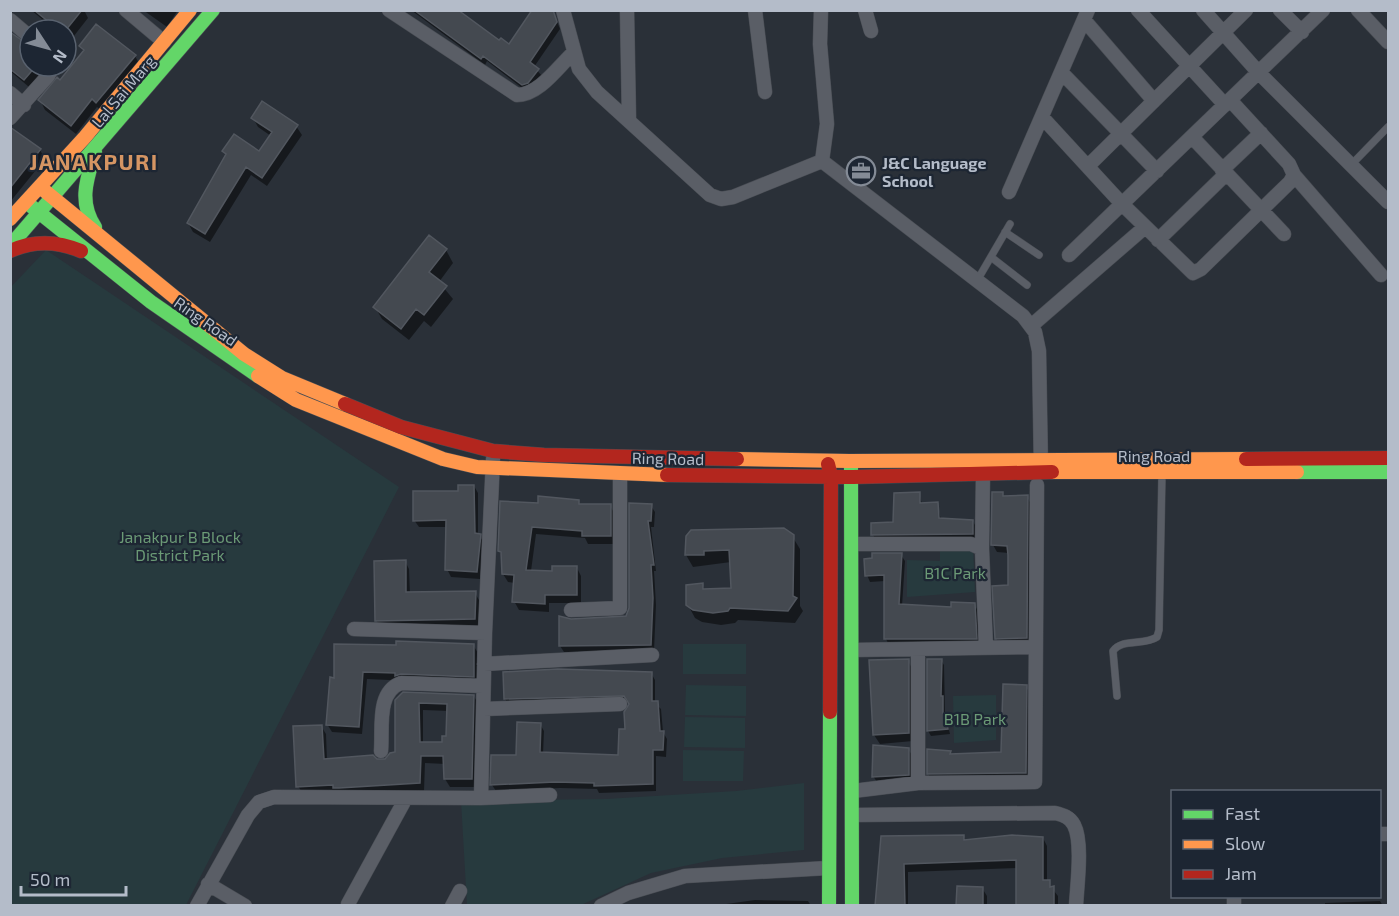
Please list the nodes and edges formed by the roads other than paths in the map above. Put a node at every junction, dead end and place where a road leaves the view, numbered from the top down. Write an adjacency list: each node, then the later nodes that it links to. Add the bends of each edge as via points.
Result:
1 (126, 10): 20 (street)
2 (190, 10): 20 (street, Lal Sai Marg)
3 (213, 10): 39 (street, Lal Sai Marg)
4 (562, 10): 22 (street)
5 (627, 10): 34 (street)
6 (755, 10): 28 (street)
7 (821, 10): 40 (street, via 827,124)
8 (865, 10): 17 (street)
9 (1138, 10): 23 (street)
10 (1203, 10): 19 (street)
11 (1246, 10): 19 (street)
12 (1281, 10): 18 (street)
13 (1323, 10): 18 (street)
14 (1358, 10): 21 (street)
15 (391, 11): 22 (street, via 517,95 534,90)
16 (1087, 16): 24 (street); 29 (street)
17 (871, 31)
18 (1302, 32): 25 (street)
19 (1223, 33): 23 (street); 25 (street)
20 (164, 42): 46 (street, Lal Sai Marg)
21 (1389, 42)
22 (573, 53): 34 (street, via 579,69 597,92)
23 (1189, 66): 29 (street); 30 (street)
24 (1062, 74): 32 (street); 36 (street)
25 (1259, 74): 30 (street); 41 (street)
26 (44, 78): 31 (street)
27 (10, 93): 31 (street)
28 (765, 93)
29 (1154, 101): 36 (street)
30 (1228, 103): 37 (street); 38 (street)
31 (24, 105): 33 (street)
32 (1042, 117): 42 (street); 47 (street)
33 (10, 118)
34 (629, 119): 40 (street, via 720,200 774,183)
35 (1389, 127): 41 (lane)
36 (1120, 134): 42 (street); 43 (street)
37 (1261, 134): 44 (street); 45 (street, via 1289,164)
38 (1192, 137): 43 (street); 44 (street)
39 (96, 147): 48 (street, Lal Sai Marg); 60 (street, via 83,205)
40 (822, 161): 68 (street)
41 (1351, 165): 49 (street)
42 (1088, 166): 51 (street)
43 (1157, 171): 51 (street)
44 (1224, 172): 52 (street); 59 (street)
45 (1294, 176): 52 (street); 67 (street)
46 (40, 187): 48 (street, Ring Road); 50 (street, Lal Sai Marg)
47 (1009, 192)
48 (52, 198): 53 (street, Lal Sai Marg); 60 (street, Ring Road)
49 (1388, 199)
50 (26, 202): 53 (street, Ring Road); 54 (street, Lal Sai Marg)
51 (1122, 204): 56 (street); 64 (street)
52 (1261, 210): 58 (street); 59 (street, via 1197,272 1189,271)
53 (39, 213): 61 (street, Lal Sai Marg); 66 (street, Ring Road)
54 (10, 219)
55 (1010, 224): 57 (lane)
56 (1145, 227): 59 (street); 70 (street)
57 (1005, 232): 63 (lane); 65 (lane)
58 (1284, 234)
59 (1158, 240)
60 (108, 243): 71 (street, Ring Road)
61 (10, 246)
62 (10, 251): 66 (street, via 29,243 45,242 72,246)
63 (1039, 255)
64 (1069, 255)
65 (991, 257): 68 (lane); 69 (lane)
66 (101, 261): 71 (street, Ring Road, via 151,302)
67 (1382, 275)
68 (978, 279): 70 (street)
69 (1027, 285)
70 (1031, 326): 77 (street, via 1038,351)
71 (242, 359): 72 (street, Ring Road, via 401,427); 76 (street, Ring Road, via 296,400 443,459)
72 (493, 451): 74 (street, Ring Road); 76 (street)
73 (1389, 458): 77 (street, Ring Road)
74 (827, 460): 75 (street, Ring Road); 82 (street)
75 (849, 461): 77 (street, Ring Road); 83 (street)
76 (493, 469): 80 (street, Ring Road); 88 (street)
77 (1039, 472): 78 (street, Ring Road); 81 (street, Ring Road); 89 (street)
78 (1162, 472): 79 (street, Ring Road); 96 (lane, via 1159,630 1157,638 1151,641 1121,644 1113,651)
79 (1389, 472)
80 (620, 474): 82 (street, Ring Road); 86 (street, via 620,608)
81 (983, 474): 83 (street, Ring Road); 85 (street)
82 (831, 476): 83 (street, Ring Road); 107 (street)
83 (854, 477): 84 (street)
84 (853, 544): 85 (street, via 971,544); 92 (street)
85 (982, 549): 90 (street)
86 (571, 610)
87 (354, 629): 88 (street)
88 (485, 633): 94 (street)
89 (1035, 647): 90 (street); 100 (street, via 1035,782)
90 (986, 648): 91 (street)
91 (918, 649): 92 (street); 100 (street)
92 (852, 650): 101 (street)
93 (652, 655): 94 (street)
94 (484, 664): 95 (street)
95 (483, 686): 98 (street); 99 (street, via 401,682 391,686 384,697)
96 (1117, 696)
97 (620, 704): 98 (street)
98 (484, 709): 104 (street)
99 (381, 751)
100 (918, 783): 101 (street)
101 (852, 791): 105 (street)
102 (550, 795): 104 (street)
103 (406, 798): 104 (street); 108 (street, via 274,797 259,802); 110 (street)
104 (481, 798)
105 (853, 815): 106 (street); 117 (street, via 1065,816 1078,835)
106 (851, 866): 107 (lane); 116 (street)
107 (828, 868): 114 (street, via 685,876 628,893); 115 (street)
108 (208, 885): 111 (street); 112 (street)
109 (460, 891): 113 (street)
110 (348, 904)
111 (196, 906)
112 (245, 906)
113 (452, 906)
114 (601, 906)
115 (829, 906)
116 (852, 906)
117 (1076, 906)

